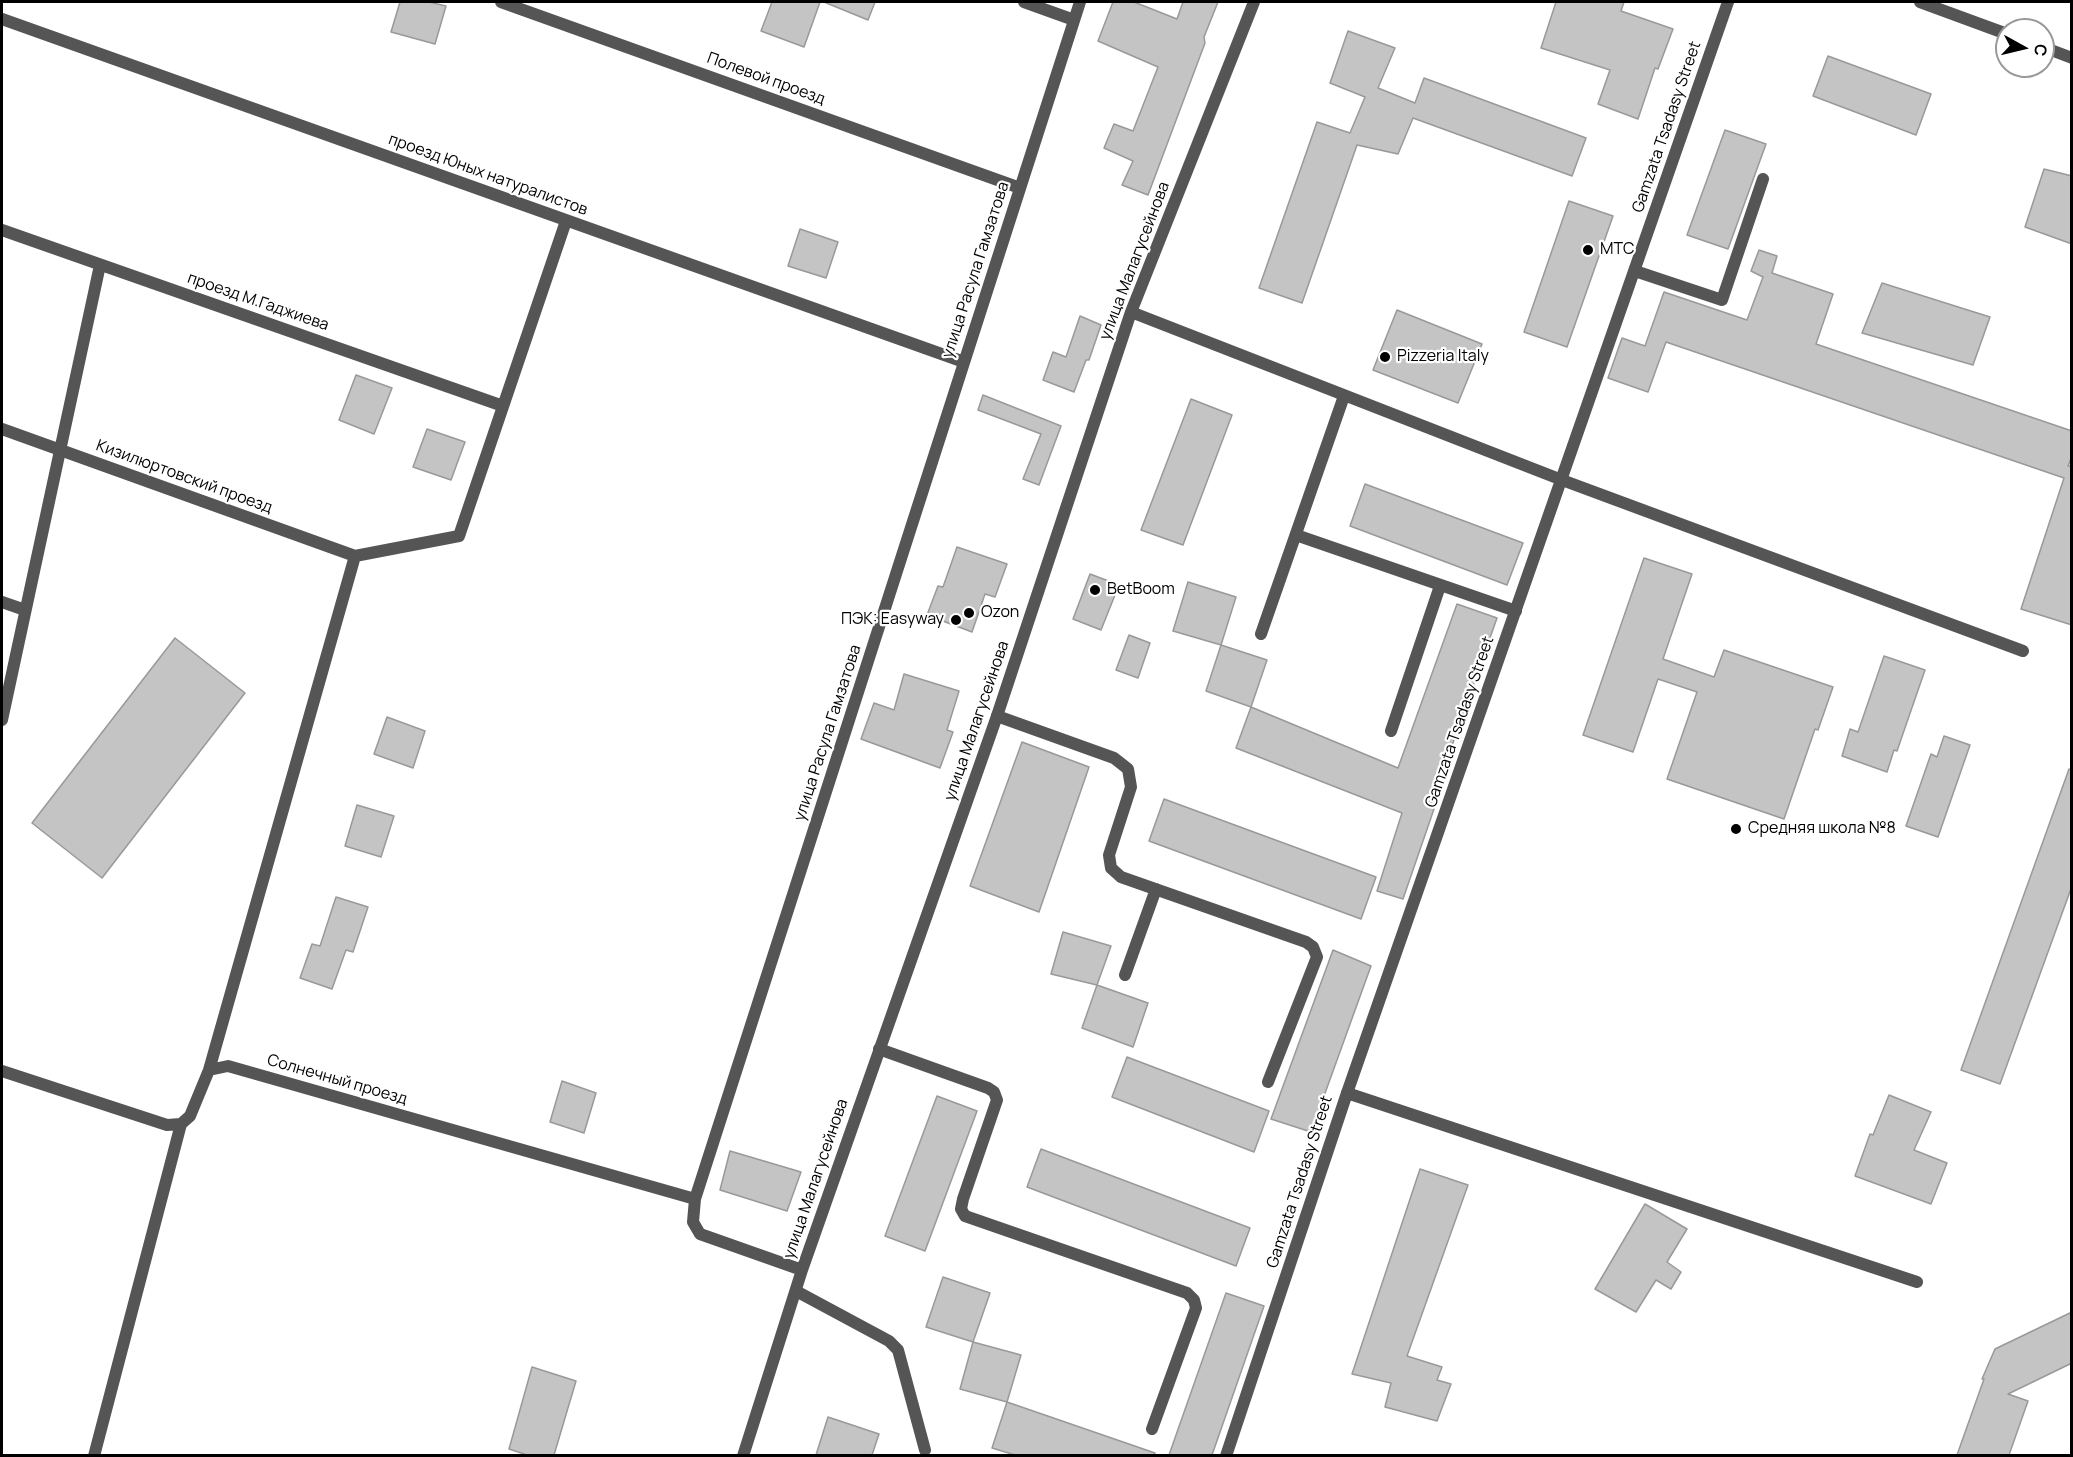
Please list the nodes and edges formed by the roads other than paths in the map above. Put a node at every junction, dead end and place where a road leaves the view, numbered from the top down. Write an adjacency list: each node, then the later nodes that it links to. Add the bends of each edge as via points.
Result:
1 (501, 2): 13 (street, Полевой проезд)
2 (1023, 2): 8 (street)
3 (1080, 2): 8 (street, улица Расула Гамзатова)
4 (1254, 2): 18 (street, улица Малагусейнова)
5 (1728, 2): 17 (street, Gamzata Tsadasy Street)
6 (1920, 2): 9 (street)
7 (2, 19): 14 (street, проезд Юных натуралистов)
8 (1074, 20): 13 (street, улица Расула Гамзатова)
9 (1995, 30)
10 (2055, 52): 11 (street)
11 (2072, 58)
12 (1762, 179): 17 (street, via 1722,300)
13 (1020, 188): 19 (street, улица Расула Гамзатова)
14 (567, 221): 19 (street, проезд Юных натуралистов); 21 (street)
15 (2, 230): 16 (street, проезд М.Гаджиева)
16 (100, 265): 21 (street, проезд М.Гаджиева); 23 (street)
17 (1635, 271): 24 (street, Gamzata Tsadasy Street)
18 (1131, 312): 20 (street); 33 (street, улица Малагусейнова)
19 (964, 362): 44 (street, улица Расула Гамзатова)
20 (1344, 396): 24 (street); 25 (street)
21 (503, 406): 26 (street, via 459,536)
22 (2, 429): 23 (street, Кизилюртовский проезд)
23 (60, 450): 26 (street, Кизилюртовский проезд); 29 (street)
24 (1562, 480): 30 (street, Gamzata Tsadasy Street); 32 (street)
25 (1296, 535): 27 (street); 31 (street)
26 (355, 556): 39 (street)
27 (1440, 586): 30 (street); 35 (street)
28 (2, 602): 29 (street)
29 (25, 610): 34 (street)
30 (1516, 611): 42 (street, Gamzata Tsadasy Street)
31 (1261, 634)
32 (2023, 651)
33 (997, 716): 36 (street, via 1114,758 1128,769 1131,787 1109,855 1111,868 1121,877); 38 (street, улица Малагусейнова)
34 (2, 720)
35 (1391, 731)
36 (1155, 890): 37 (street); 41 (street, via 1313,948 1317,957)
37 (1125, 975)
38 (879, 1049): 45 (street, улица Малагусейнова); 48 (street, via 994,1092 997,1100 963,1199 961,1209 965,1216 1187,1293 1194,1300 1197,1308)
39 (209, 1070): 43 (street, via 190,1116); 44 (street, Солнечный проезд, via 228,1066)
40 (2, 1071): 43 (street, via 167,1125)
41 (1269, 1082)
42 (1347, 1093): 46 (street); 52 (street, Gamzata Tsadasy Street)
43 (181, 1124): 50 (street)
44 (695, 1198): 45 (street, улица Расула Гамзатова, via 693,1222 700,1234)
45 (802, 1270): 47 (street, улица Малагусейнова)
46 (1917, 1282)
47 (796, 1290): 49 (street, via 889,1341 898,1350); 51 (street, улица Малагусейнова)
48 (1152, 1428)
49 (925, 1450)
50 (94, 1455)
51 (743, 1455)
52 (1226, 1455)

